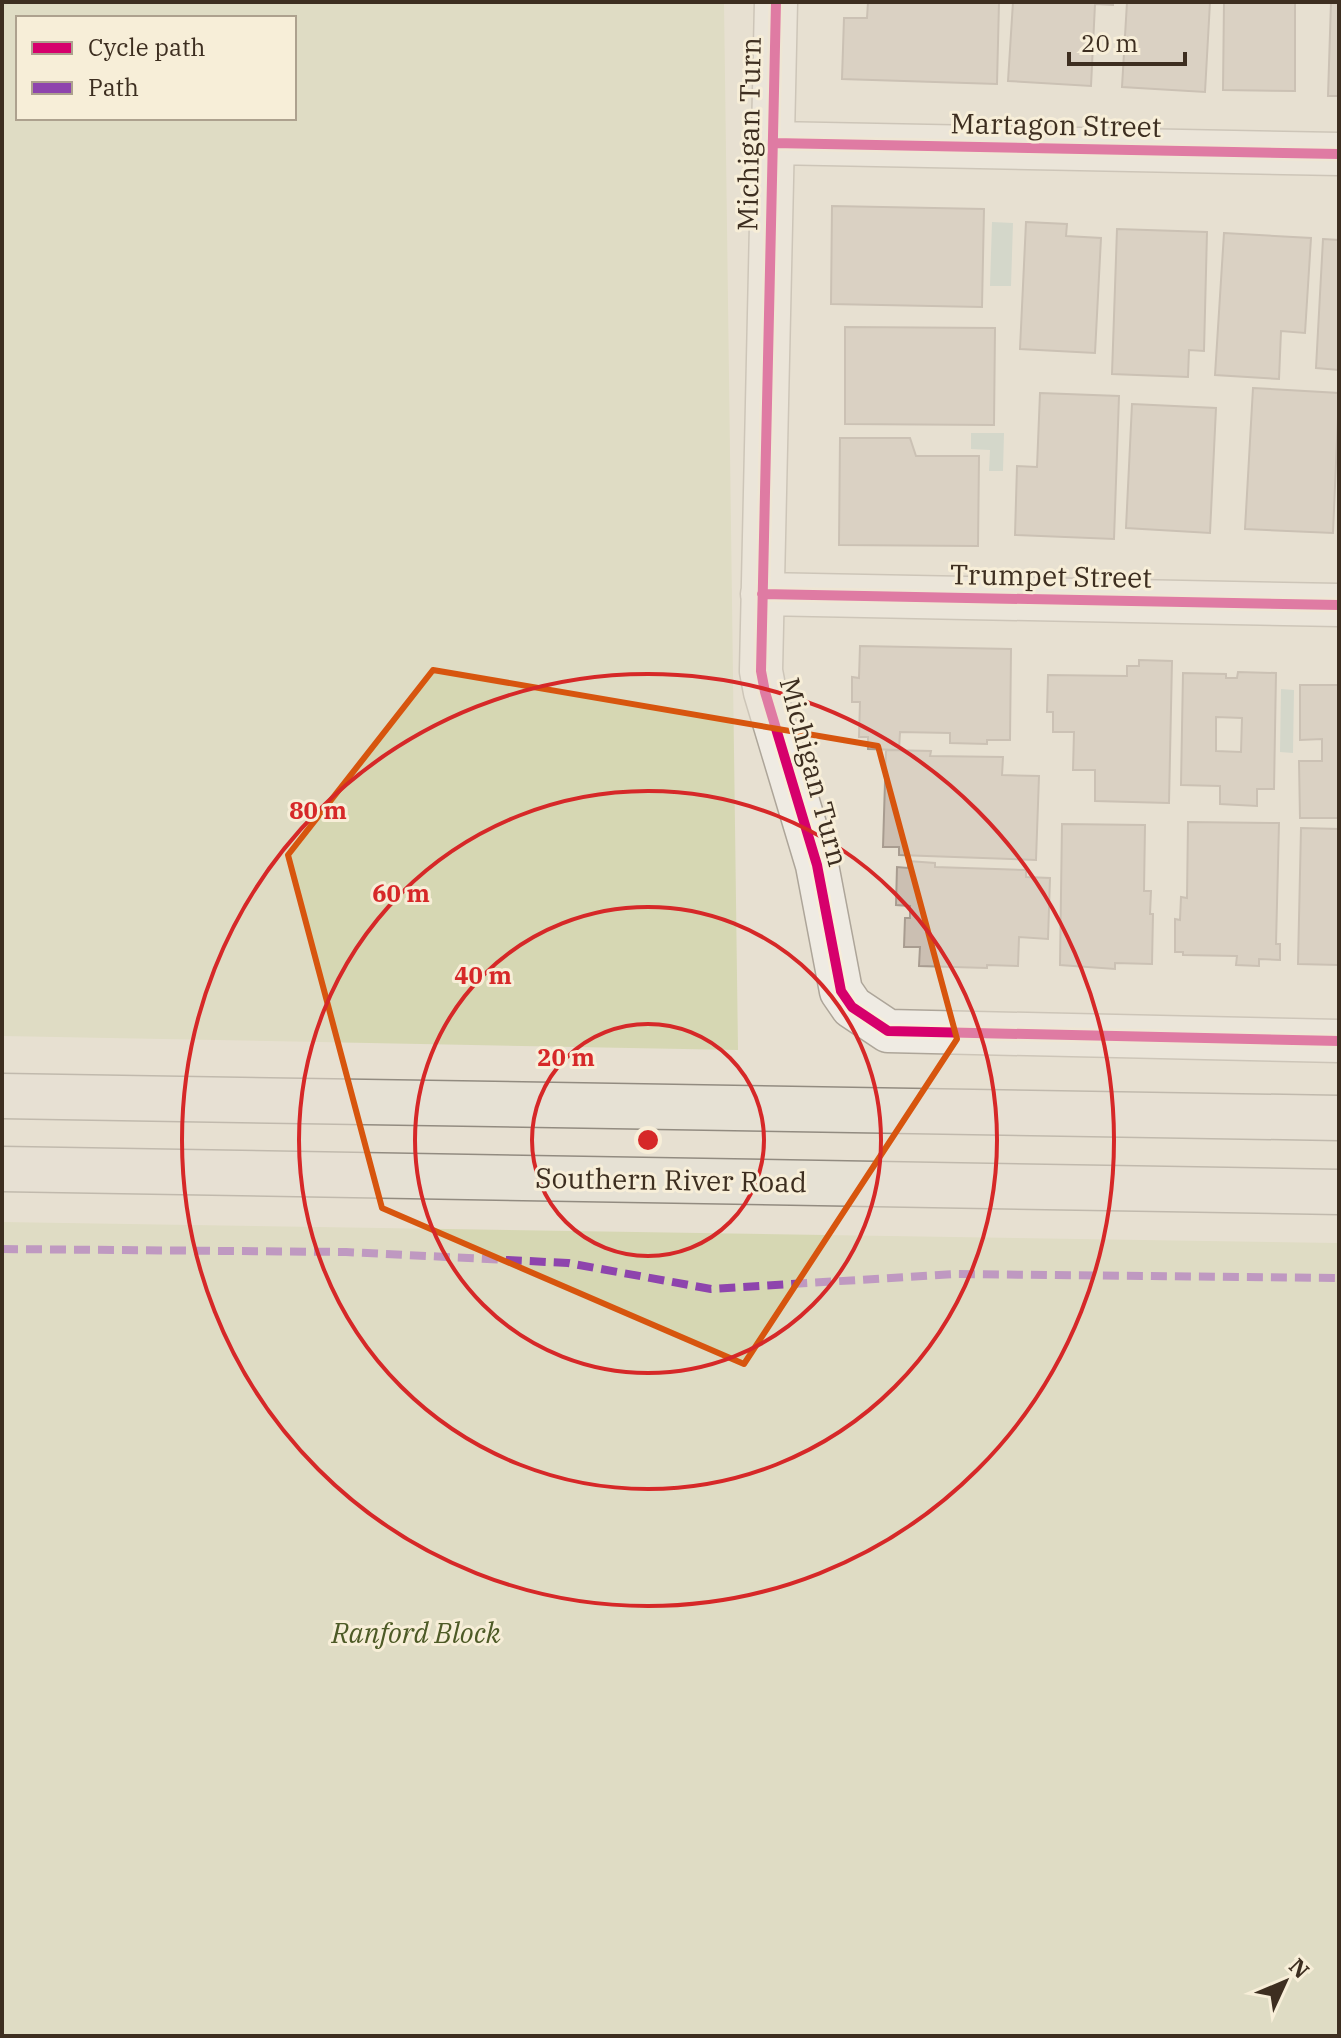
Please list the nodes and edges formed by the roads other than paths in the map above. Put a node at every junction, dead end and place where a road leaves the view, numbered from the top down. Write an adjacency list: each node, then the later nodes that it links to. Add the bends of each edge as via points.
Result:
1 (776, 2): 2 (street, Michigan Turn)
2 (773, 143): 3 (street, Martagon Street); 4 (street, Michigan Turn)
3 (1339, 154)
4 (762, 594): 5 (street, Trumpet Street); 6 (street, Michigan Turn, via 765,692 813,852 841,991 852,1007 888,1031)
5 (1339, 605)
6 (1339, 1041)
7 (2, 1096): 8 (main road)
8 (1339, 1118)
9 (2, 1169): 10 (main road, Southern River Road)
10 (1339, 1192)

